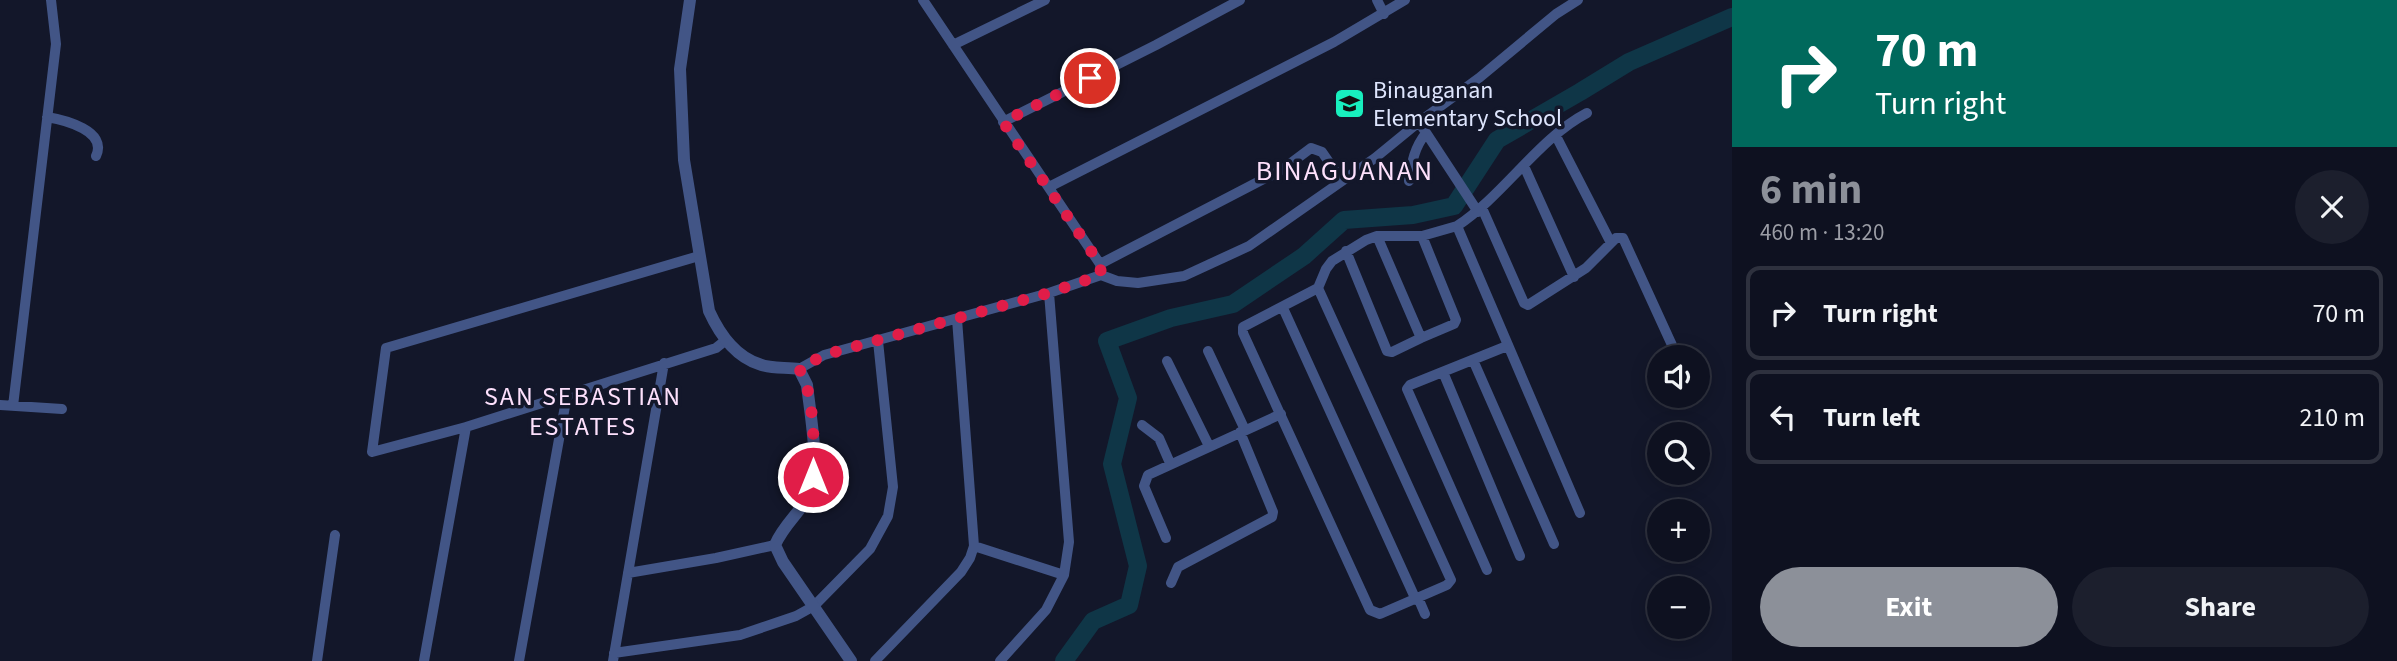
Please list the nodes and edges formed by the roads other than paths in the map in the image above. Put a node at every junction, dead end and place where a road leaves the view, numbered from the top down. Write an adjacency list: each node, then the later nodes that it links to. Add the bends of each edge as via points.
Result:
1 (51, 0): 12 (street, via 56,44)
2 (690, 0): 28 (street, via 680,91 684,160)
3 (923, 0): 10 (street)
4 (1045, 0): 10 (street)
5 (1240, 0): 13 (street)
6 (1377, 0): 9 (street)
7 (1405, 0): 9 (street)
8 (1578, 0): 14 (street)
9 (1384, 14): 21 (street)
10 (953, 45): 13 (street)
11 (1587, 113): 16 (street)
12 (47, 117): 17 (street, via 65,120 91,134 99,142); 48 (street)
13 (1003, 122): 21 (street)
14 (1419, 122): 15 (street); 19 (street)
15 (1426, 133): 20 (street, via 1417,145); 22 (street)
16 (1556, 136): 18 (street); 26 (street)
17 (96, 156)
18 (1524, 166): 22 (street); 30 (street)
19 (1342, 181): 29 (street, via 1249,246 1184,276 1138,283 1117,281); 29 (street, via 1322,152 1311,148 1283,169)
20 (1409, 181)
21 (1049, 187): 29 (street)
22 (1480, 210): 23 (street); 30 (street, via 1524,303 1532,304)
23 (1457, 226): 25 (street); 39 (street)
24 (1377, 236): 25 (street); 27 (street); 35 (street)
25 (1422, 236): 35 (street, via 1456,320)
26 (1611, 243): 30 (street); 38 (street, via 1619,238 1625,242)
27 (1346, 251): 31 (street, via 1332,261); 35 (street, via 1387,351)
28 (699, 256): 36 (street, via 709,311); 52 (street, via 386,348 372,452)
29 (1100, 270): 32 (street)
30 (1574, 277)
31 (1318, 288): 33 (street); 67 (street, via 1451,580)
32 (1049, 293): 34 (street); 65 (street, via 1069,542)
33 (1283, 308): 50 (street, via 1243,327); 67 (street)
34 (957, 319): 37 (street); 61 (street)
35 (1422, 338)
36 (726, 340): 43 (street, via 716,348); 44 (street, via 759,365)
37 (878, 341): 44 (street, via 824,355); 68 (street, via 893,487 888,516 870,549)
38 (1672, 345)
39 (1507, 346): 41 (street); 56 (street)
40 (1208, 351): 53 (street)
41 (1473, 360): 45 (street); 59 (street)
42 (1167, 361): 54 (street)
43 (664, 363): 46 (street); 64 (street)
44 (799, 369): 60 (street, via 807,385 813,477 810,494 782,528)
45 (1443, 372): 62 (street); 63 (street, via 1407,389)
46 (567, 395): 52 (street); 73 (street)
47 (0, 405): 48 (street)
48 (13, 406): 49 (street)
49 (62, 409)
50 (1281, 414): 53 (street); 67 (street, via 1370,610 1380,614)
51 (1142, 425): 55 (street, via 1159,438)
52 (466, 427): 72 (street)
53 (1242, 431): 54 (street); 66 (street, via 1272,517 1178,567)
54 (1209, 446): 55 (street)
55 (1170, 463): 58 (street, via 1148,475 1144,486)
56 (1580, 513)
57 (335, 535): 71 (street)
58 (1166, 538)
59 (1554, 544)
60 (775, 545): 64 (street); 68 (street)
61 (974, 546): 65 (street); 75 (street, via 961,572)
62 (1520, 556)
63 (1487, 570)
64 (628, 573): 70 (street)
65 (1064, 575): 76 (street, via 1046,610)
66 (1171, 583)
67 (1416, 600): 69 (street)
68 (814, 606): 70 (street, via 740,635); 74 (street)
69 (1425, 614)
70 (613, 657)
71 (317, 661)
72 (424, 661)
73 (519, 661)
74 (852, 661)
75 (875, 661)
76 (1000, 661)

